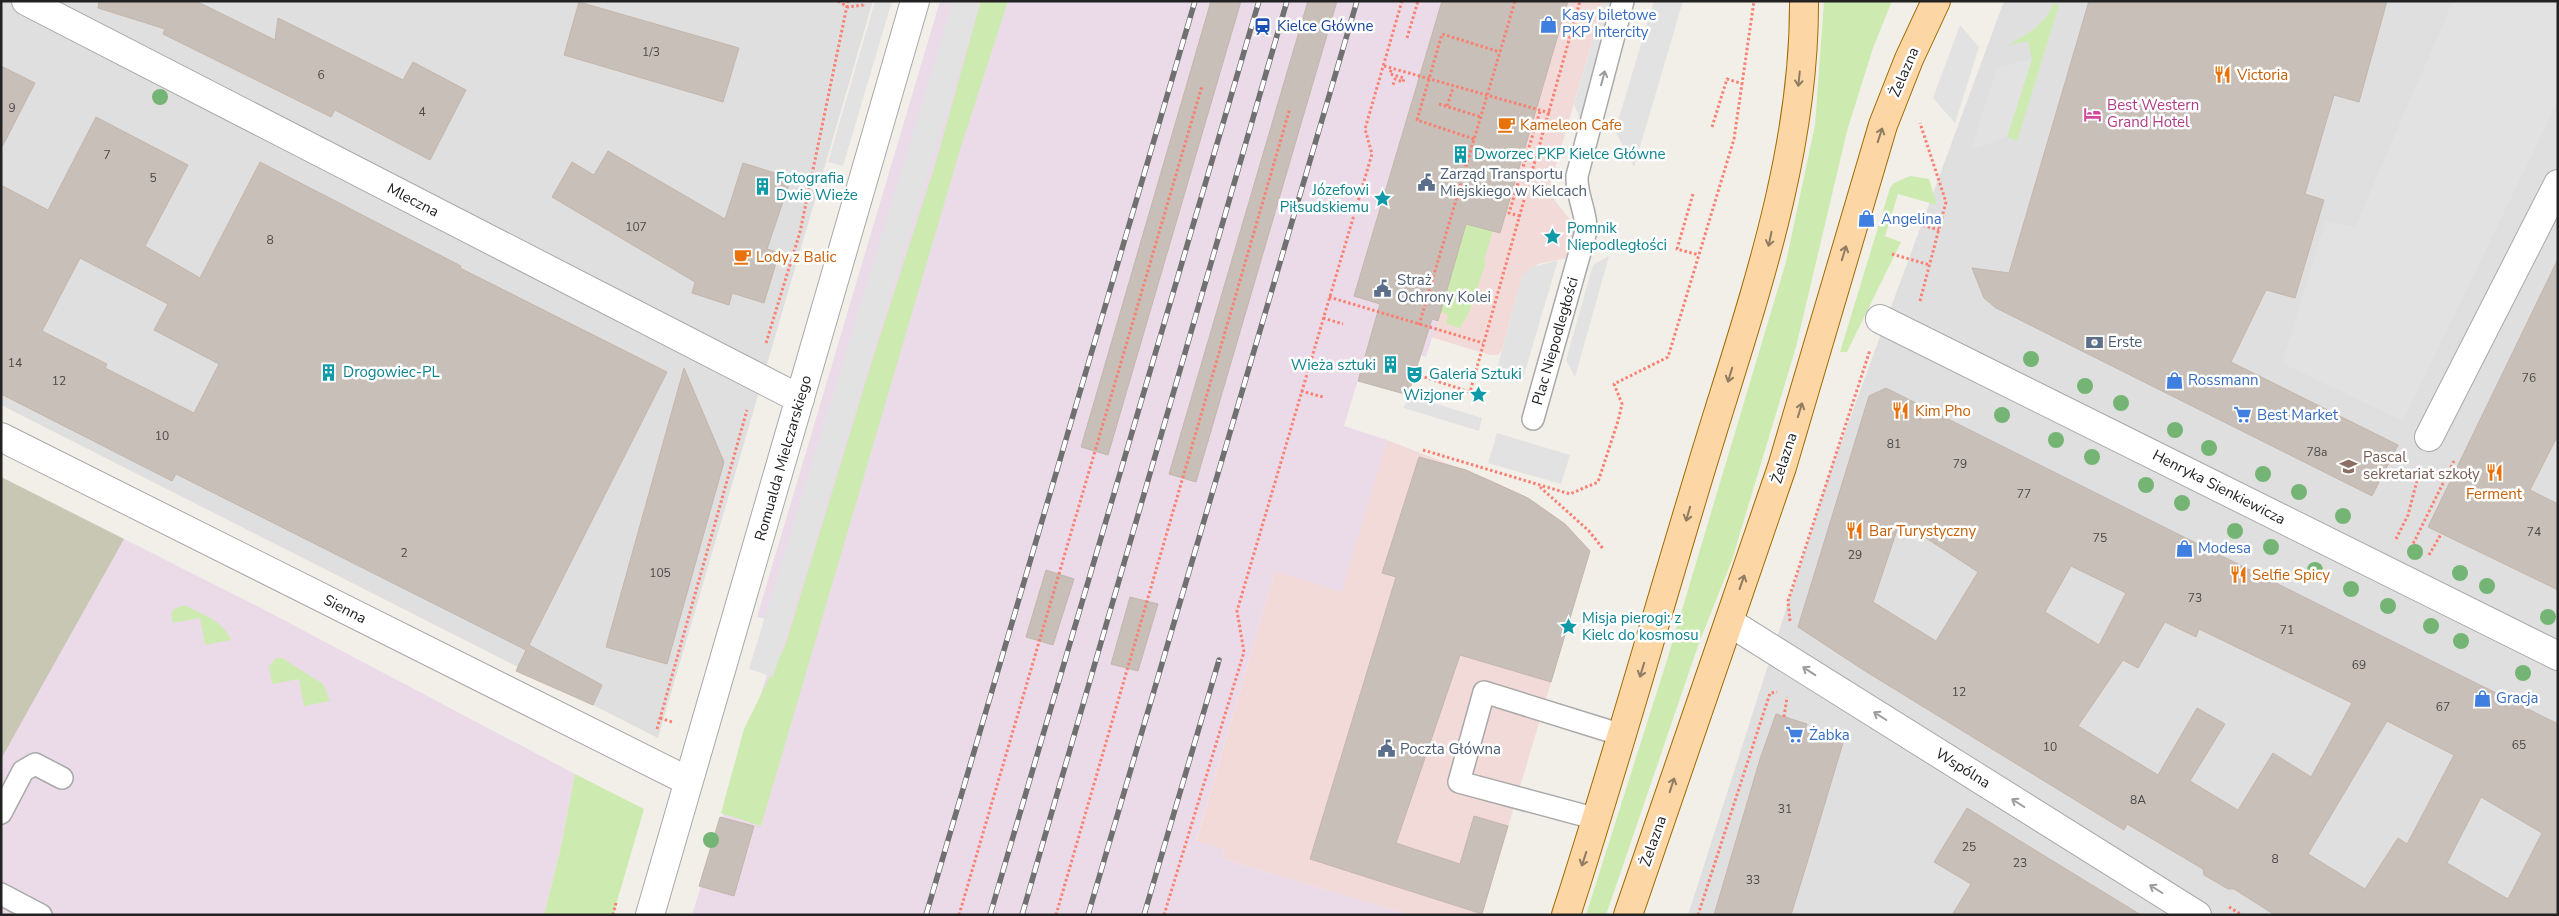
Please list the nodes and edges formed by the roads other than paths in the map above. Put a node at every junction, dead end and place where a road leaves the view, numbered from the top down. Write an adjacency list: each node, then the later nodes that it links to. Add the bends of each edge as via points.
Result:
1 (26, 1): 8 (street, Mleczna)
2 (915, 1): 8 (street, Romualda Mielczarskiego)
3 (1623, 1): 9 (lane, Plac Niepodległości, one-way to 3, via 1586,231 1577,176)
4 (1804, 1): 14 (main road, one-way to 14, via 1793,133 1766,256)
5 (1936, 1): 12 (main road, Żelazna, one-way to 5, via 1787,451 1883,125)
6 (2558, 184): 11 (street)
7 (1880, 319): 13 (street, Henryka Sienkiewicza)
8 (800, 398): 16 (street, Romualda Mielczarskiego)
9 (1533, 419)
10 (1, 437): 16 (street, Sienna)
11 (2429, 437)
12 (1728, 622): 23 (main road, Żelazna, one-way to 12); 24 (street, Wspólna, one-way to 12)
13 (2558, 656)
14 (1622, 736): 18 (main road); 18 (lane, via 1484,692 1459,782)
15 (62, 778): 17 (lane, via 35,764 23,771)
16 (688, 781): 21 (street, Romualda Mielczarskiego)
17 (1, 813)
18 (1597, 819): 22 (main road, one-way to 22)
19 (1, 894): 20 (lane)
20 (42, 915)
21 (650, 915)
22 (1566, 915)
23 (1628, 915)
24 (2197, 915)

